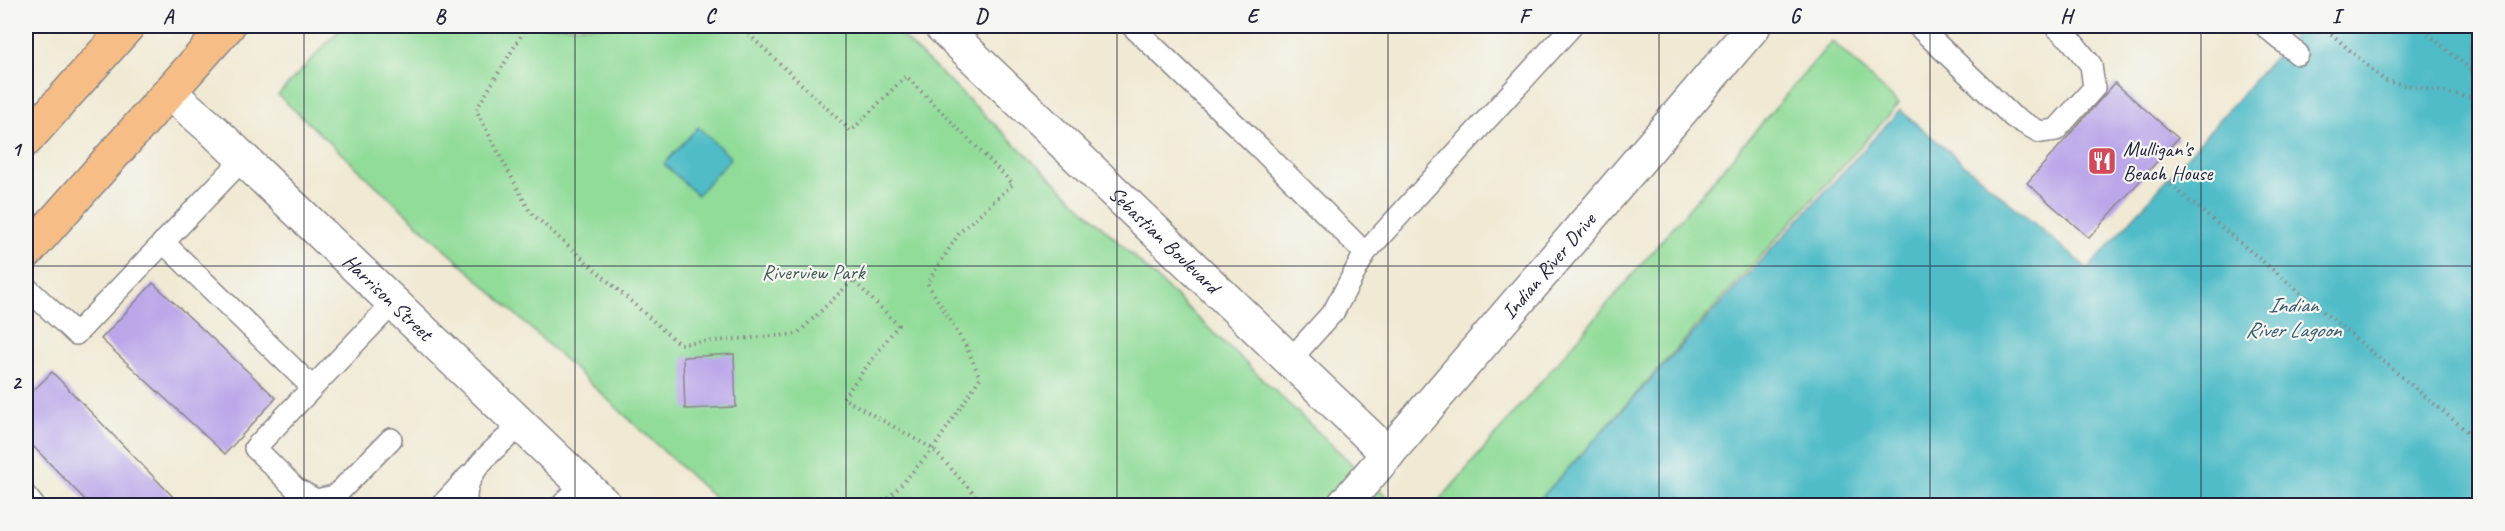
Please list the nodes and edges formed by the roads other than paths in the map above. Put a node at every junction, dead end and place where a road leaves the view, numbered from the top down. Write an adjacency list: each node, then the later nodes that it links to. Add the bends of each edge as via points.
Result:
1 (128, 26): 12 (main road)
2 (228, 26): 11 (main road)
3 (941, 26): 19 (street, Sebastian Boulevard)
4 (1132, 26): 16 (lane)
5 (1572, 26): 16 (lane)
6 (1755, 26): 23 (street, Indian River Drive)
7 (1918, 26): 8 (lane, via 2013,117 2040,132 2056,130 2094,88 2091,65)
8 (2055, 26)
9 (2265, 26): 10 (lane)
10 (2298, 54)
11 (169, 92): 13 (street, Harrison Street); 15 (main road)
12 (26, 140)
13 (243, 159): 14 (lane); 18 (street, Harrison Street)
14 (163, 242): 17 (lane, via 76,334); 20 (lane)
15 (26, 253)
16 (1365, 253): 19 (lane, via 1334,311)
17 (26, 287)
18 (393, 303): 20 (lane); 21 (street, Harrison Street)
19 (1290, 360): 23 (street, Sebastian Boulevard)
20 (312, 387): 22 (lane, via 255,448 295,488 316,500 335,496)
21 (521, 425): 24 (lane); 26 (street, Harrison Street)
22 (391, 439)
23 (1388, 454): 30 (street, Indian River Drive)
24 (472, 472): 28 (lane); 29 (lane, via 465,495)
25 (26, 496): 27 (lane)
26 (583, 498)
27 (34, 506)
28 (441, 506)
29 (467, 506)
30 (1343, 506)

